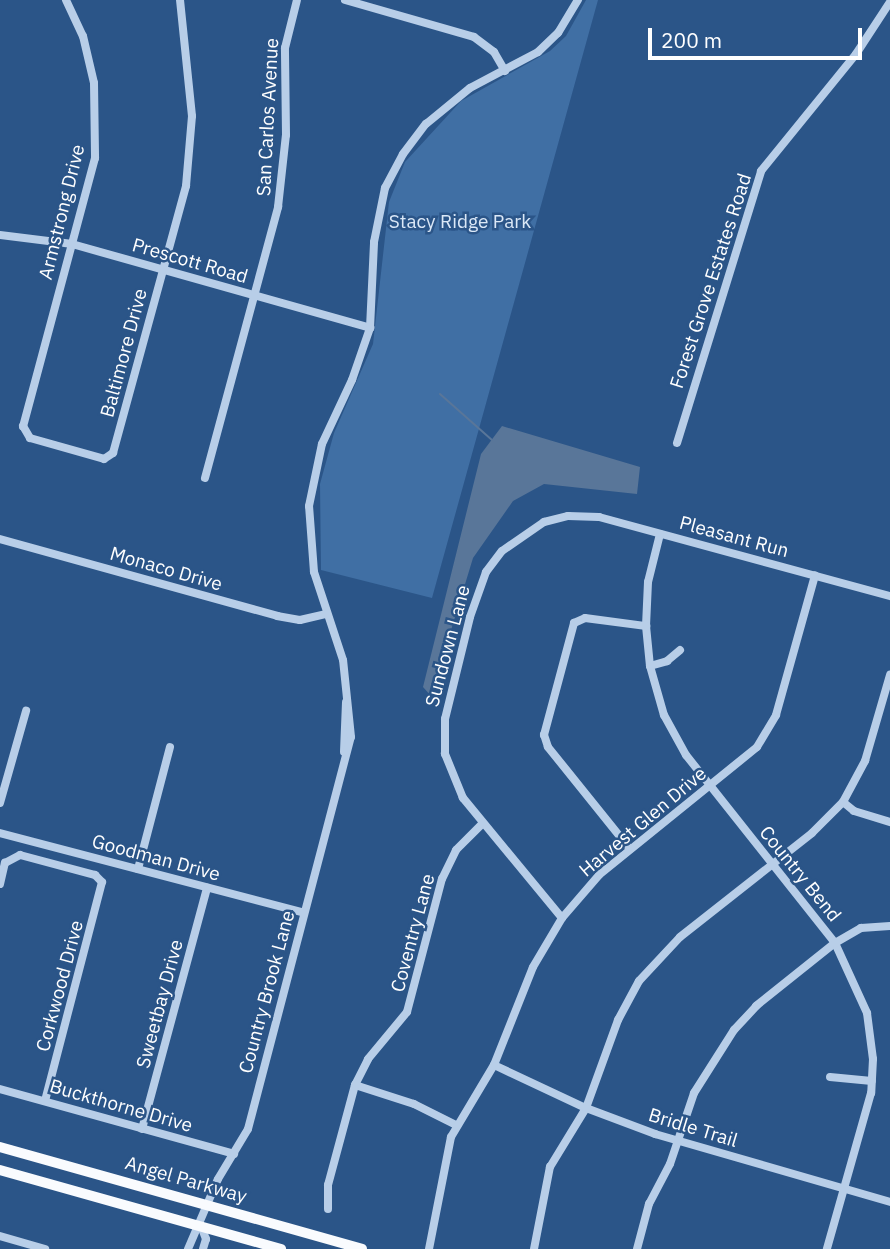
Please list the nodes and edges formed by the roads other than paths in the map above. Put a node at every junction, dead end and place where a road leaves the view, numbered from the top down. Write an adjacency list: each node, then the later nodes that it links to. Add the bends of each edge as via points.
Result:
1 (66, 0): 9 (street, Armstrong Drive, via 90,59 97,108 95,158)
2 (180, 0): 10 (street, Baltimore Drive, via 191,142 186,186)
3 (297, 0): 11 (street, San Carlos Avenue, via 285,48 282,183)
4 (345, 0): 7 (street, via 474,37 495,52)
5 (578, 0): 7 (street, Country Brook Lane, via 549,43)
6 (890, 2): 14 (street, Forest Grove Estates Road, via 856,54 761,171)
7 (505, 71): 12 (street, Country Brook Lane, via 440,110 414,138 393,171 377,224)
8 (0, 234): 9 (street, Prescott Road)
9 (72, 244): 10 (street, Prescott Road); 13 (street, Armstrong Drive)
10 (163, 270): 11 (street, Prescott Road); 13 (street, Baltimore Drive, via 111,456 102,458 30,438)
11 (255, 295): 12 (street, Prescott Road); 15 (street, San Carlos Avenue)
12 (370, 328): 21 (street, Country Brook Lane, via 312,479 309,545)
13 (24, 431)
14 (677, 443)
15 (205, 478)
16 (568, 516): 17 (street, Pleasant Run, via 599,517); 32 (street, Sundown Lane, via 522,533 502,551 486,572 470,617 444,734 453,782)
17 (660, 534): 19 (street, Pleasant Run); 22 (street, Country Bend, via 648,582)
18 (0, 539): 21 (street, Monaco Drive, via 277,616 300,620)
19 (814, 575): 20 (street, Pleasant Run); 28 (street, Harvest Glen Drive, via 769,730 743,760)
20 (890, 596)
21 (325, 614): 39 (street, Country Brook Lane, via 343,660 348,689 344,759)
22 (646, 626): 24 (street, Country Bend); 34 (street, via 577,620 570,632 545,741)
23 (680, 650): 24 (street, via 667,661)
24 (650, 666): 28 (street, Country Bend, via 669,725)
25 (890, 675): 29 (street, via 865,761)
26 (26, 711): 30 (street)
27 (170, 747): 36 (street)
28 (709, 786): 34 (street, Harvest Glen Drive); 35 (street, Country Bend)
29 (843, 802): 31 (street, via 854,811); 35 (street)
30 (0, 803)
31 (890, 822)
32 (482, 824): 40 (street, Sundown Lane); 46 (street, Coventry Lane, via 456,850 445,872 407,1012 368,1059)
33 (0, 833): 36 (street, Goodman Drive)
34 (630, 849): 40 (street, Harvest Glen Drive, via 599,875)
35 (772, 864): 42 (street, Country Bend); 49 (street, via 680,937 639,981 618,1020)
36 (138, 869): 38 (street, Goodman Drive)
37 (0, 884): 48 (street, Corkwood Drive, via 5,863 20,855 101,880 103,889)
38 (207, 888): 39 (street, Goodman Drive); 51 (street, Sweetbay Drive)
39 (304, 913): 54 (street, Country Brook Lane, via 248,1129)
40 (562, 918): 43 (street, Harvest Glen Drive, via 533,967)
41 (890, 926): 42 (street, via 861,928)
42 (835, 943): 45 (street, Country Bend, via 867,1013); 52 (street, via 756,1006 734,1030 694,1093)
43 (494, 1065): 49 (street, Bridle Trail); 50 (street, Harvest Glen Drive)
44 (831, 1077): 45 (street)
45 (872, 1081): 56 (street, Country Bend)
46 (355, 1085): 50 (street, via 414,1104); 59 (street, Coventry Lane, via 328,1185)
47 (0, 1089): 48 (street, Buckthorne Drive)
48 (45, 1101): 51 (street, Buckthorne Drive)
49 (586, 1108): 52 (street, Bridle Trail); 68 (street, via 550,1167)
50 (456, 1125): 67 (street, Harvest Glen Drive, via 443,1161)
51 (142, 1129): 54 (street, Buckthorne Drive)
52 (678, 1141): 56 (street, Bridle Trail); 69 (street, via 649,1204)
53 (0, 1147): 58 (main road, Angel Parkway)
54 (234, 1154): 58 (street, Country Brook Lane)
55 (0, 1170): 60 (main road)
56 (845, 1189): 57 (street, Bridle Trail); 70 (street, Country Bend)
57 (890, 1202)
58 (209, 1204): 60 (street, Country Brook Lane); 66 (main road, Angel Parkway)
59 (328, 1209)
60 (201, 1227): 63 (street, Country Brook Lane, via 192,1235); 64 (street, Country Brook Lane, via 206,1238); 65 (main road)
61 (0, 1236): 62 (street)
62 (45, 1249)
63 (188, 1249)
64 (203, 1249)
65 (281, 1249)
66 (362, 1249)
67 (429, 1249)
68 (534, 1249)
69 (637, 1249)
70 (827, 1249)

